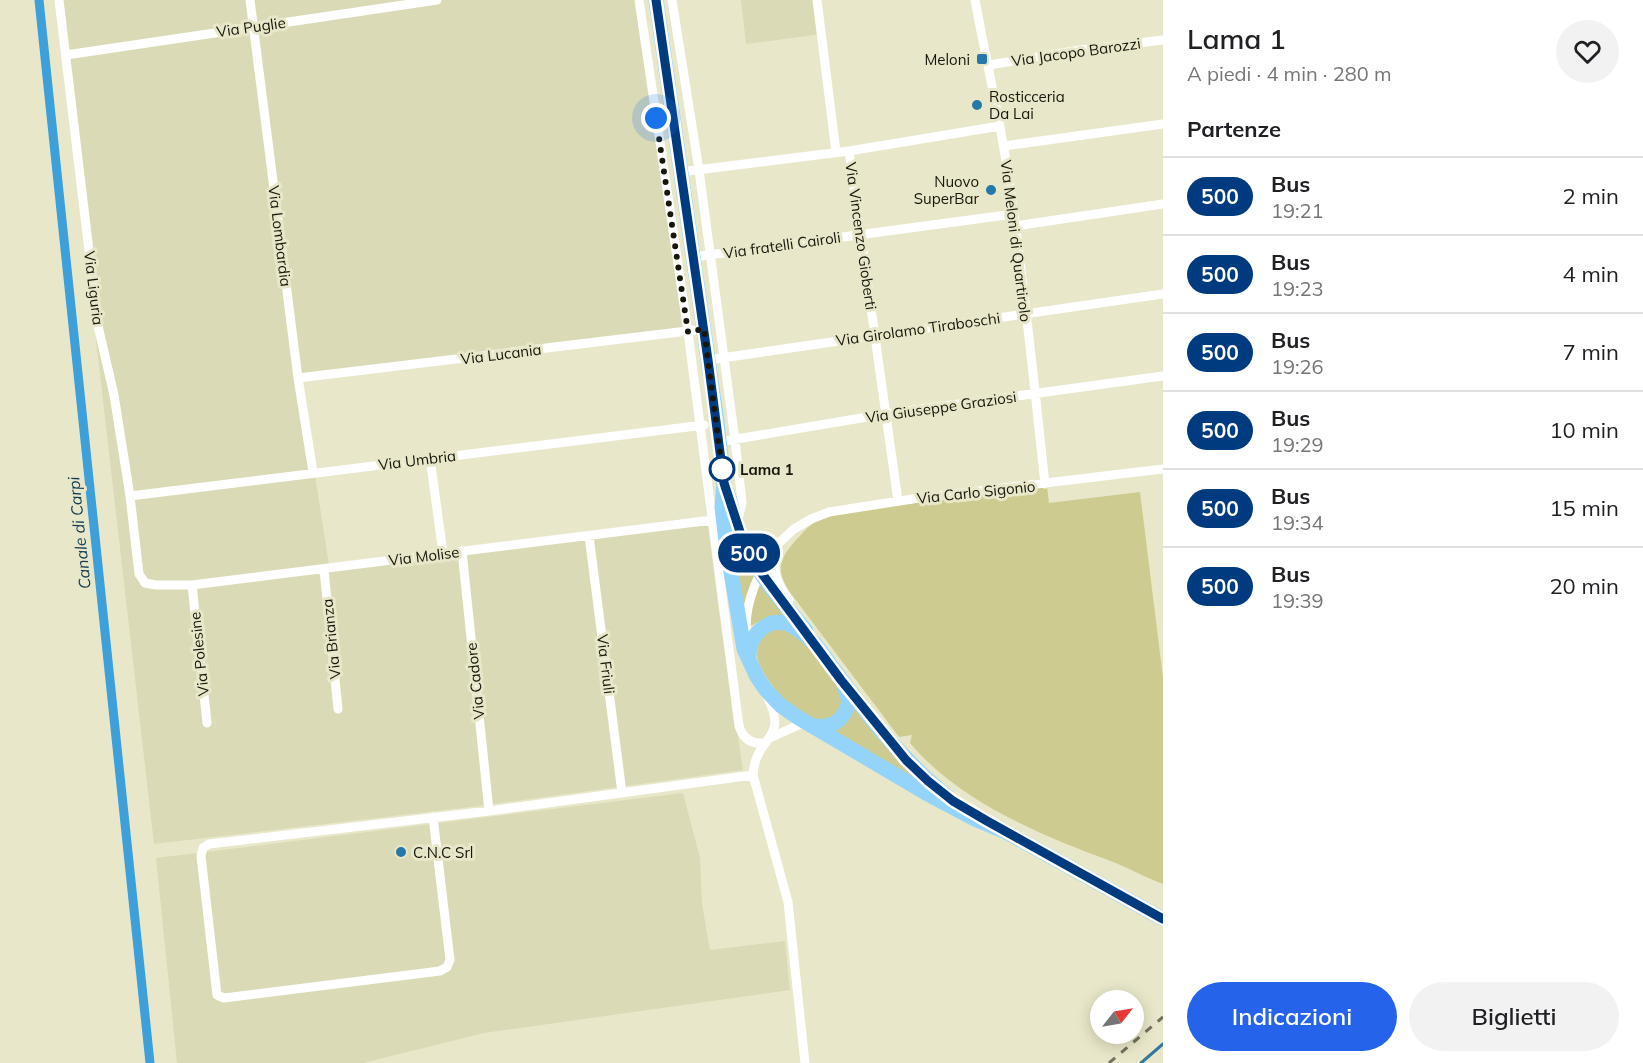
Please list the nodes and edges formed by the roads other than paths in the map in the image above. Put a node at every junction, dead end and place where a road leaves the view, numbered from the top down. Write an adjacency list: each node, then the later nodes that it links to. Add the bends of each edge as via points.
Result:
1 (59, 0): 13 (street, Via Liguria)
2 (250, 0): 11 (street, Via Lombardia)
3 (437, 0): 9 (street, Via Puglie)
4 (639, 0): 30 (street)
5 (656, 0): 10 (main road)
6 (817, 0): 19 (street)
7 (975, 0): 14 (street, Via Meloni di Quartirolo)
8 (672, 3): 10 (street); 20 (street)
9 (378, 4): 11 (street, Via Puglie)
10 (659, 24): 21 (main road)
11 (253, 27): 13 (street, Via Puglie); 35 (street, Via Lombardia)
12 (1163, 40): 14 (street, Via Jacopo Barozzi)
13 (66, 55): 46 (street, Via Liguria, via 98,326)
14 (989, 65): 16 (street, Via Meloni di Quartirolo)
15 (1163, 124): 17 (street)
16 (1000, 126): 17 (street, Via Meloni di Quartirolo); 18 (street)
17 (1004, 146): 23 (street, Via Meloni di Quartirolo)
18 (849, 151): 19 (street); 25 (street, Via Vincenzo Gioberti)
19 (836, 152): 20 (street)
20 (699, 170): 21 (street); 26 (street)
21 (681, 172): 26 (main road)
22 (1163, 204): 24 (street)
23 (1014, 214): 24 (street, Via Meloni di Quartirolo); 25 (street, Via fratelli Cairoli)
24 (1015, 226): 28 (street, Via Meloni di Quartirolo)
25 (861, 233): 26 (street, Via fratelli Cairoli); 31 (street, Via Vincenzo Gioberti)
26 (701, 256): 29 (main road); 32 (street)
27 (1163, 294): 28 (street, Via Girolamo Tiraboschi)
28 (1026, 313): 31 (street, Via Girolamo Tiraboschi); 36 (street, Via Meloni di Quartirolo)
29 (704, 329): 30 (street, Via Lucania); 33 (main road)
30 (688, 332): 35 (street, Via Lucania); 38 (street)
31 (874, 335): 32 (street, Via Girolamo Tiraboschi); 37 (street, Via Vincenzo Gioberti)
32 (725, 358): 33 (street, Via Girolamo Tiraboschi); 39 (street)
33 (708, 360): 40 (main road)
34 (1163, 376): 36 (street, Via Giuseppe Graziosi)
35 (298, 378): 43 (street, Via Lombardia)
36 (1035, 393): 37 (street, Via Giuseppe Graziosi); 45 (street, Via Meloni di Quartirolo)
37 (885, 414): 39 (street, Via Giuseppe Graziosi); 47 (street, Via Vincenzo Gioberti)
38 (702, 425): 41 (street, Via Umbria); 48 (street)
39 (735, 440): 40 (street, Via Giuseppe Graziosi); 49 (street, via 741,502)
40 (719, 442): 44 (main road)
41 (430, 458): 43 (street, Via Umbria); 54 (street)
42 (1163, 469): 45 (street, Via Carlo Sigonio)
43 (313, 472): 46 (street, Via Umbria)
44 (724, 483): 49 (main road); 60 (main road, via 726,542 740,631)
45 (1045, 484): 47 (street, Via Carlo Sigonio)
46 (130, 496): 57 (street, Via Liguria)
47 (898, 501): 51 (street, Via Carlo Sigonio, via 829,512 794,529)
48 (712, 520): 50 (street, Via Molise); 66 (street, via 739,726 746,738 756,744)
49 (737, 526): 52 (main road)
50 (590, 536): 53 (street, Via Molise); 68 (street, Via Friuli)
51 (784, 540): 52 (street, via 767,552); 56 (street); 59 (street, via 774,561 777,582)
52 (745, 547): 56 (main road)
53 (462, 551): 54 (street, Via Molise); 69 (street, Via Cadore)
54 (443, 553): 55 (street, Via Molise)
55 (324, 570): 58 (street, Via Molise); 63 (street, Via Brianza)
56 (760, 571): 59 (main road); 60 (street, via 747,613)
57 (139, 574): 58 (street, Via Molise, via 145,582 156,585)
58 (192, 585): 64 (street, Via Polesine)
59 (813, 641): 60 (main road, via 791,626 773,624 752,639); 61 (main road)
60 (749, 659): 62 (main road)
61 (841, 680): 65 (main road, via 849,699 842,716 826,727); 71 (main road, via 928,781)
62 (761, 684): 65 (main road, via 780,705); 66 (street, via 776,718)
63 (338, 709)
64 (207, 723)
65 (807, 723): 66 (street); 71 (main road, via 926,793)
66 (766, 741): 67 (street)
67 (753, 775): 68 (street); 73 (street, via 788,902)
68 (622, 793): 69 (street)
69 (489, 811): 70 (street)
70 (433, 818): 70 (street, via 262,837 203,848 217,995 224,998 447,967 450,960)
71 (1004, 831): 72 (main road)
72 (1163, 919)
73 (805, 1063)

